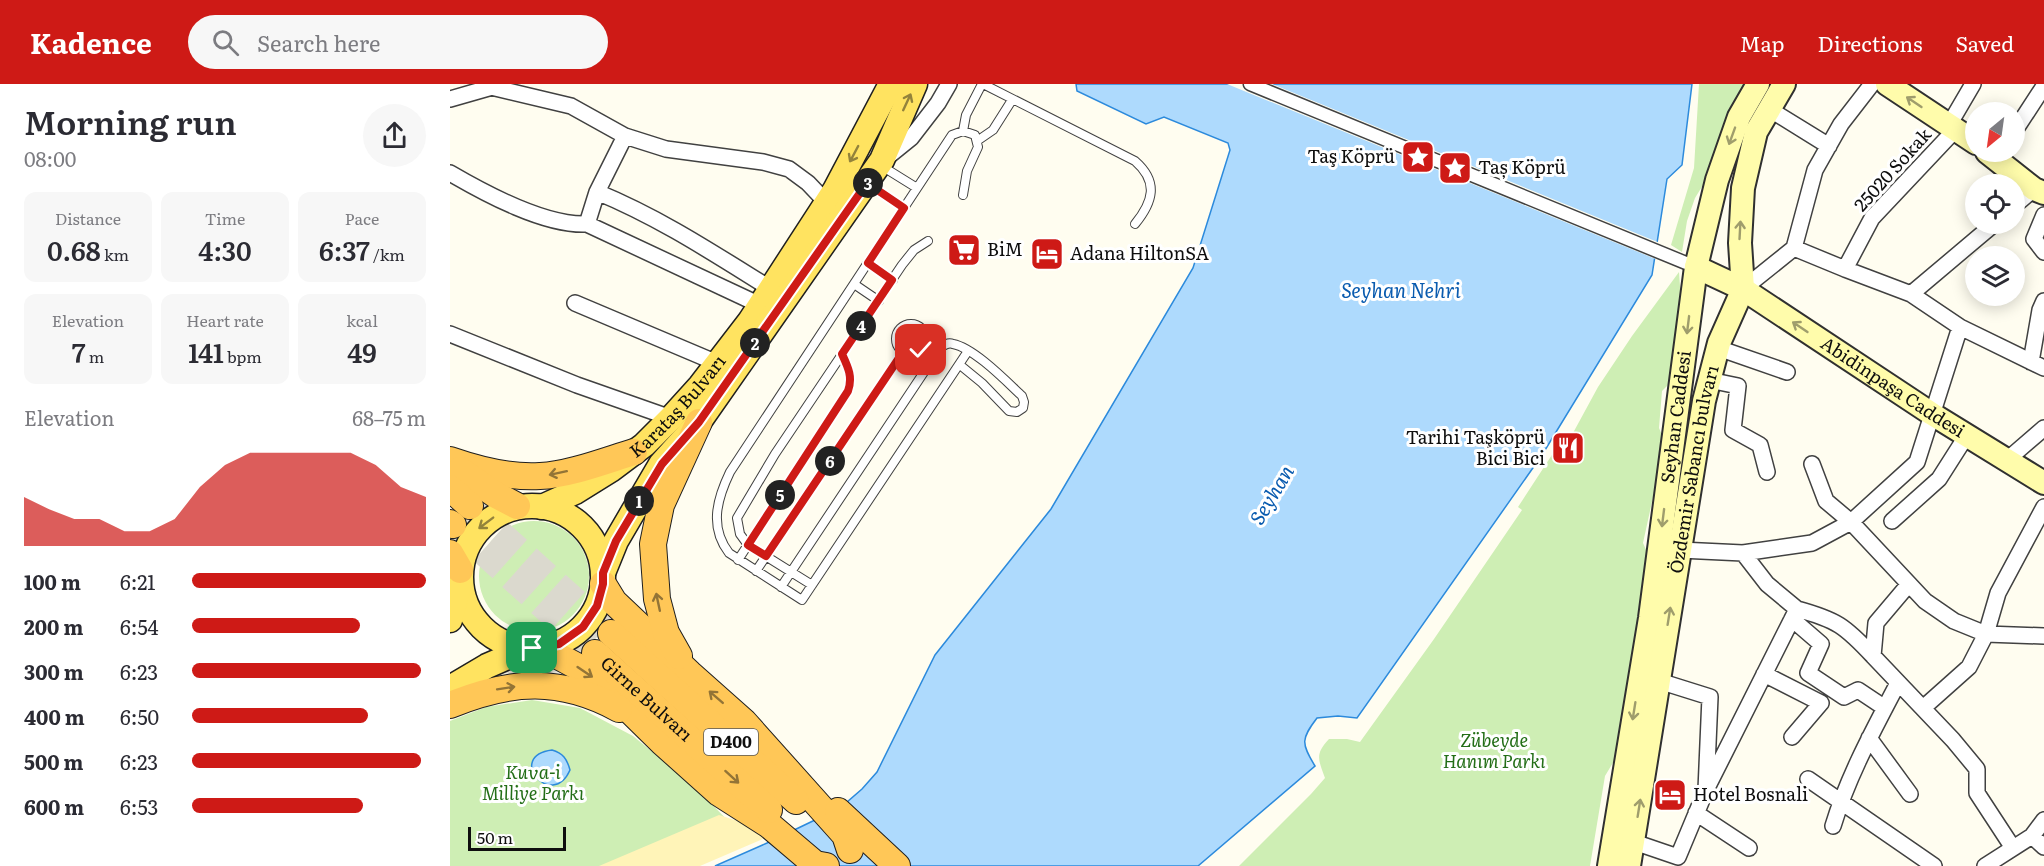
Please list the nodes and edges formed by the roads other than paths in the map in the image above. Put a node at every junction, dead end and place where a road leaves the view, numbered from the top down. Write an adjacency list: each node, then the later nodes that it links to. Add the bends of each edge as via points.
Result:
1 (891, 84): 31 (main road, Karataş Bulvarı, one-way to 31)
2 (915, 84): 24 (main road, Karataş Bulvarı, one-way to 2)
3 (949, 84): 24 (street, via 912,138)
4 (983, 84): 14 (lane); 18 (lane, via 966,115)
5 (1250, 84): 41 (street)
6 (1758, 84): 41 (main road, Seyhan Caddesi, one-way to 41, via 1739,117)
7 (1784, 84): 15 (main road, Özdemir Sabancı bulvarı)
8 (1872, 84): 22 (street)
9 (1887, 84): 17 (main road, one-way to 9)
10 (1973, 84): 17 (street, 25020 Sokak)
11 (494, 85): 13 (street); 19 (street, via 571,106)
12 (2044, 87): 16 (street)
13 (451, 100)
14 (1012, 100): 21 (lane, via 993,130); 35 (lane, via 1142,166 1151,192 1145,212)
15 (1769, 109): 22 (street); 45 (main road, Özdemir Sabancı bulvarı, one-way to 15, via 1743,188 1756,132)
16 (2025, 116)
17 (1952, 128): 20 (main road); 42 (street, 25020 Sokak, via 1872,218)
18 (963, 131): 21 (lane, via 975,135); 26 (lane, via 952,135)
19 (625, 136): 28 (street); 31 (street, via 666,149 789,169)
20 (1965, 136)
21 (977, 141): 29 (lane, via 977,152 966,171)
22 (1829, 146): 38 (street, via 1815,170)
23 (2005, 162): 27 (main road)
24 (876, 169): 26 (lane); 32 (lane); 64 (main road, Karataş Bulvarı)
25 (450, 173): 34 (street, via 498,200 570,225)
26 (917, 188): 32 (lane)
27 (2039, 191): 30 (street)
28 (597, 192): 34 (street); 47 (street, via 663,223)
29 (963, 195)
30 (2025, 199)
31 (827, 203): 47 (main road, Karataş Bulvarı)
32 (904, 208): 40 (lane)
33 (2044, 215): 39 (street, via 2034,239)
34 (586, 224): 47 (street)
35 (1135, 224)
36 (1982, 234): 46 (street)
37 (928, 241): 43 (lane, via 914,250)
38 (1794, 248): 42 (street); 45 (street)
39 (2044, 252)
40 (868, 263): 43 (lane); 44 (lane)
41 (1687, 263): 45 (main road, Abidinpaşa Caddesi); 128 (main road, Seyhan Caddesi, one-way to 128, via 1650,618)
42 (1845, 269): 46 (street)
43 (892, 280): 48 (lane)
44 (854, 284): 48 (lane); 83 (lane, via 725,483 717,529 725,548)
45 (1743, 289): 53 (main road, Özdemir Sabancı bulvarı); 62 (main road, Abidinpaşa Caddesi, one-way to 45)
46 (1911, 294): 51 (street)
47 (765, 297): 57 (main road, Karataş Bulvarı)
48 (879, 301): 56 (lane)
49 (2044, 301): 59 (street, via 2040,310)
50 (575, 303): 57 (street)
51 (1960, 327): 59 (street); 62 (street)
52 (450, 334): 63 (street)
53 (1718, 348): 60 (street); 61 (main road, Özdemir Sabancı bulvarı)
54 (968, 351): 58 (lane); 58 (lane, via 1022,396 1023,408 1010,411); 86 (lane, via 953,344 940,348)
55 (903, 352): 82 (lane)
56 (842, 354): 79 (lane, via 851,379 848,391); 79 (lane, via 742,507 737,523)
57 (717, 363): 63 (main road, Karataş Bulvarı)
58 (960, 365): 89 (lane)
59 (2038, 365)
60 (1787, 372)
61 (1709, 380): 71 (street, via 1738,386 1733,430 1760,445); 80 (main road, Özdemir Sabancı bulvarı)
62 (1932, 414): 66 (main road, Abidinpaşa Caddesi); 78 (street, via 1917,462)
63 (671, 418): 67 (main road, Karataş Bulvarı)
64 (699, 422): 87 (main road, Karataş Bulvarı, via 662,464 616,541); 99 (highway, one-way to 64, via 666,633 657,598 652,544 661,505)
65 (2044, 428): 68 (street)
66 (1967, 435): 68 (main road, Abidinpaşa Caddesi); 77 (street, via 1939,479)
67 (634, 452): 69 (highway, one-way to 69, via 542,477 513,476); 75 (main road, Karataş Bulvarı, via 575,492)
68 (2007, 460): 72 (main road, Abidinpaşa Caddesi)
69 (450, 461): 75 (highway, via 468,477)
70 (1812, 464): 78 (street, via 1826,501)
71 (1767, 472)
72 (2044, 483)
73 (450, 488): 74 (highway)
74 (470, 506)
75 (530, 507): 84 (main road, one-way to 84, via 501,512 478,529); 87 (main road, via 568,516 590,536 600,557)
76 (2044, 507): 94 (street, via 1998,593)
77 (1892, 521)
78 (1851, 522): 81 (street, via 1812,543); 88 (street)
79 (748, 545): 82 (lane); 83 (lane)
80 (1680, 550): 81 (street); 101 (main road, Özdemir Sabancı bulvarı, one-way to 80)
81 (1743, 554): 91 (street)
82 (766, 556): 85 (lane); 86 (lane)
83 (738, 560): 85 (lane)
84 (457, 569): 92 (main road); 96 (main road, via 468,610 480,627 500,641)
85 (756, 572): 90 (lane)
86 (791, 572): 89 (lane); 90 (lane)
87 (603, 578): 96 (main road, via 597,606 583,627 559,644); 99 (highway, via 614,602)
88 (1909, 584): 94 (street, via 1954,621); 98 (street, via 1876,623)
89 (812, 585): 90 (lane, via 802,600)
90 (781, 587)
91 (1795, 614): 98 (street, via 1825,617 1849,630); 100 (street); 105 (street, via 1821,644 1808,673 1844,697 1858,690)
92 (450, 620)
93 (611, 633): 123 (highway, Girne Bulvarı / D400)
94 (1986, 634): 95 (street); 106 (street, via 1969,667)
95 (2044, 636)
96 (529, 649): 103 (main road, via 487,666); 109 (highway, one-way to 109, via 556,655 584,670)
97 (595, 653): 123 (highway, Girne Bulvarı / D400, one-way to 123)
98 (1873, 656): 102 (street)
99 (690, 674): 123 (highway, one-way to 99, via 845,835 744,722)
100 (1764, 675): 107 (street, via 1821,703); 111 (street)
101 (1659, 681): 111 (street, via 1710,697); 119 (main road, Özdemir Sabancı bulvarı, one-way to 101)
102 (1898, 683): 105 (street); 106 (street)
103 (450, 688)
104 (450, 705): 109 (highway, one-way to 109, via 508,686 569,688 618,708)
105 (1885, 708): 108 (street)
106 (1923, 708): 122 (street, via 1977,769 1977,793)
107 (1792, 737)
108 (1869, 738): 113 (street); 114 (street)
109 (662, 742): 112 (highway)
110 (1808, 779): 114 (street)
111 (1706, 790): 115 (street)
112 (719, 793): 125 (highway); 126 (highway, via 769,825 815,864)
113 (1910, 794)
114 (1840, 801): 117 (street); 124 (street)
115 (1696, 813): 119 (street, via 1678,856); 121 (street)
116 (2044, 820): 118 (street)
117 (1833, 826)
118 (2032, 836): 120 (street); 122 (street)
119 (1634, 842): 129 (main road, Özdemir Sabancı bulvarı)
120 (2044, 847)
121 (1749, 848)
122 (2013, 848): 130 (street)
123 (853, 854): 127 (highway)
124 (1926, 863)
125 (800, 866)
126 (826, 866)
127 (897, 866)
128 (1609, 866)
129 (1629, 866)
130 (1985, 866)

